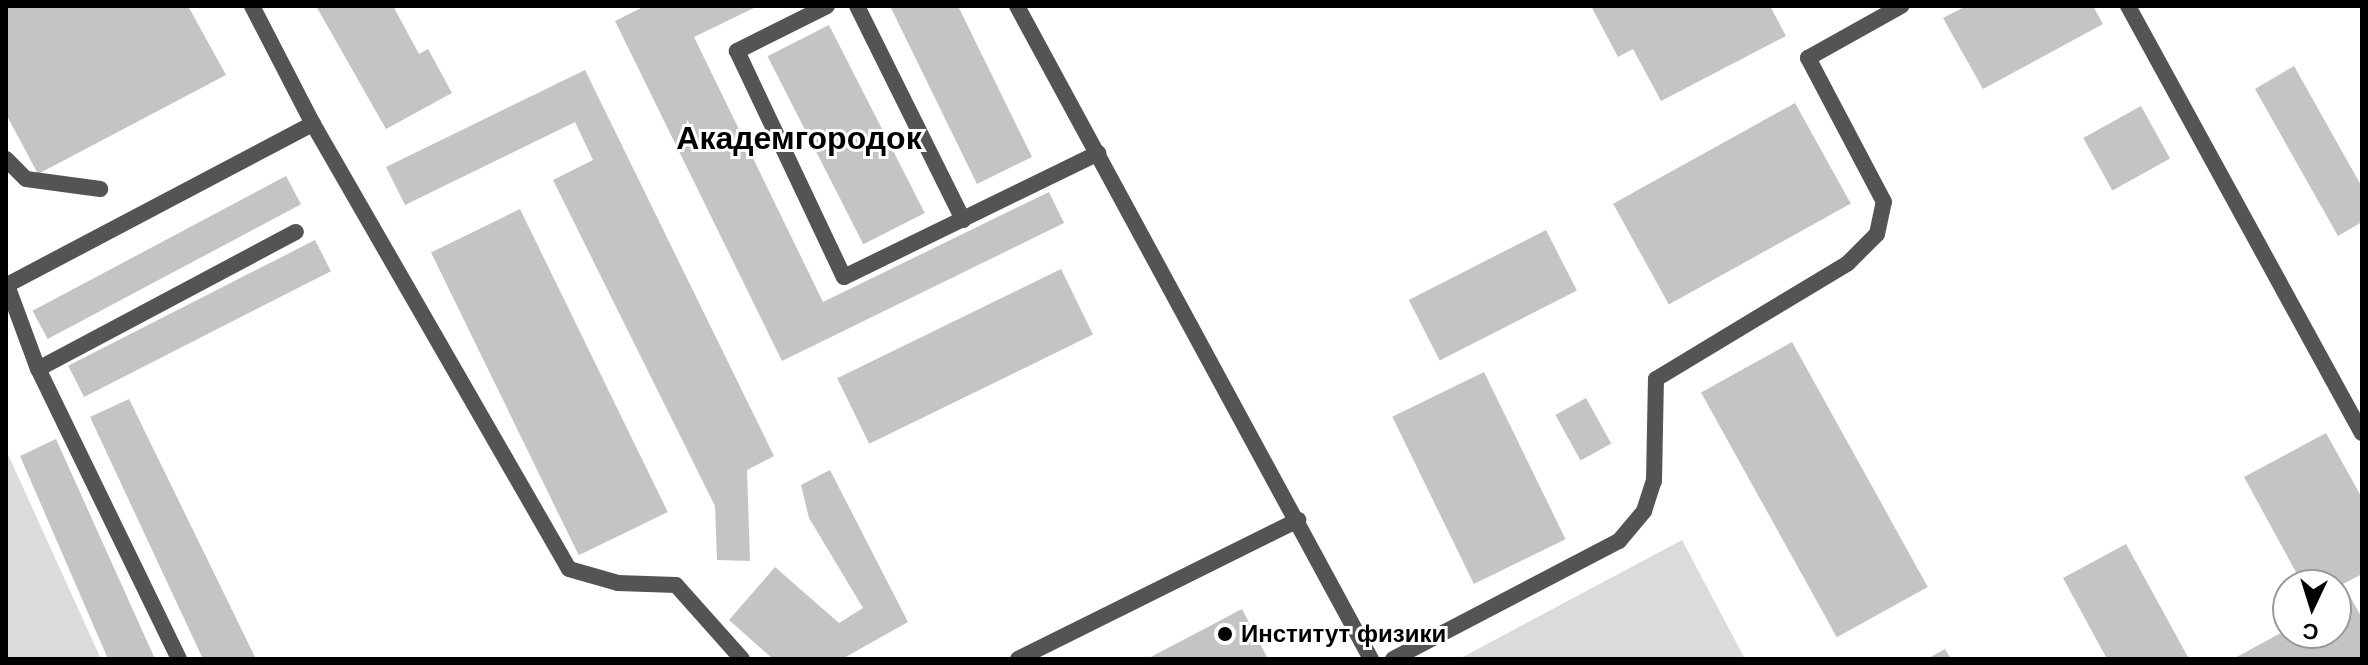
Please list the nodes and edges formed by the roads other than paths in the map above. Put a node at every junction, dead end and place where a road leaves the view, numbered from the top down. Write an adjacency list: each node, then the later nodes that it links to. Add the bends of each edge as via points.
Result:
1 (252, 6): 7 (lane)
2 (827, 6): 11 (lane, via 737,51 844,277)
3 (857, 6): 11 (lane)
4 (1017, 6): 8 (lane)
5 (1901, 6): 20 (lane, via 1808,58 1884,202 1877,234 1848,263 1656,379 1654,481 1644,511 1619,541)
6 (2128, 6): 14 (lane)
7 (313, 124): 13 (lane, via 7,285); 17 (lane, via 569,569 618,583 676,585)
8 (1098, 153): 11 (lane); 15 (lane)
9 (6, 159): 10 (lane, via 26,179)
10 (100, 189)
11 (963, 220)
12 (296, 232): 13 (lane)
13 (38, 369): 16 (lane)
14 (2362, 433)
15 (1298, 520): 18 (lane); 19 (lane)
16 (179, 659)
17 (742, 659)
18 (1018, 659)
19 (1371, 659)
20 (1393, 659)

